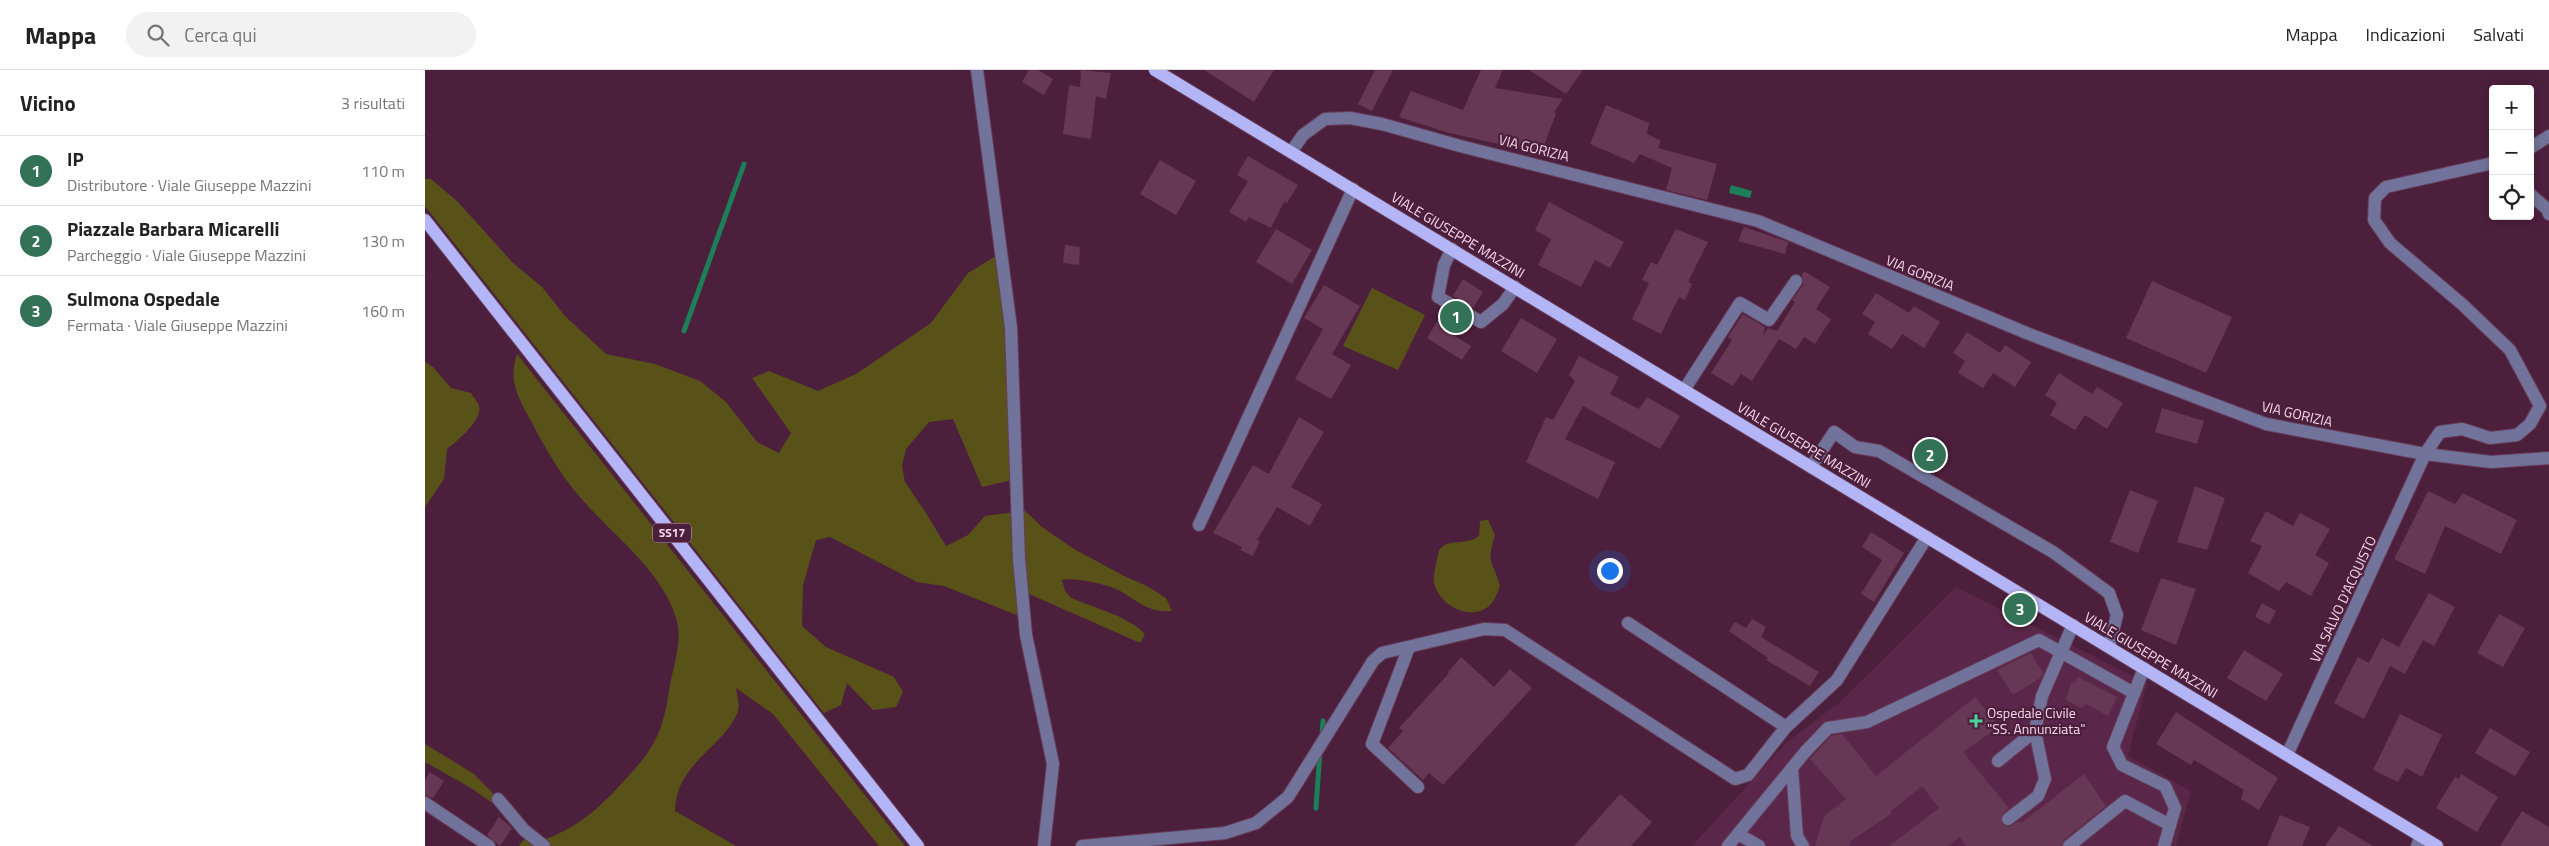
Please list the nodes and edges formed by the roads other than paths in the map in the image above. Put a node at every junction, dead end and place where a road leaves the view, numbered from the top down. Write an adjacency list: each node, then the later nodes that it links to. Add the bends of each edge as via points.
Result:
1 (977, 70): 42 (street, via 1011,328 1019,559 1026,635 1053,764)
2 (1155, 70): 5 (main road, VIALE GIUSEPPE MAZZINI)
3 (2549, 136): 4 (street)
4 (2534, 145)
5 (1291, 152): 7 (main road, VIALE GIUSEPPE MAZZINI); 15 (street, VIA GORIZIA, via 1303,135 1325,119 1350,118 1758,221 2029,334 2223,410 2266,424)
6 (2489, 164): 15 (street, VIA SALVO D'ACQUISTO, via 2386,187 2375,198 2374,220 2390,243 2511,350 2539,406 2530,424 2517,435 2490,438 2462,429 2440,432)
7 (1353, 189): 11 (main road, VIALE GIUSEPPE MAZZINI); 18 (street)
8 (2534, 198): 9 (street)
9 (2549, 214)
10 (425, 220): 41 (main road, SS17)
11 (1452, 249): 13 (main road, VIALE GIUSEPPE MAZZINI); 13 (street, via 1444,265 1438,297 1481,322 1503,304)
12 (1796, 280): 14 (street, via 1769,320 1740,303)
13 (1515, 287): 14 (main road, VIALE GIUSEPPE MAZZINI)
14 (1685, 390): 17 (main road, VIALE GIUSEPPE MAZZINI)
15 (2425, 454): 16 (street, VIA GORIZIA, via 2491,462); 29 (street, VIA SALVO D'ACQUISTO)
16 (2549, 458)
17 (1811, 467): 19 (main road, VIALE GIUSEPPE MAZZINI); 23 (street, via 1834,432 1855,446 1879,451 2053,552 2109,593 2117,615)
18 (1199, 525)
19 (1927, 537): 21 (main road, VIALE GIUSEPPE MAZZINI); 27 (street, via 1837,680)
20 (1628, 623): 27 (street)
21 (2073, 625): 23 (main road, VIALE GIUSEPPE MAZZINI); 24 (street)
22 (1409, 647): 27 (street, via 1484,629 1505,630 1735,779 1748,775); 32 (street, via 1372,744); 43 (street, via 1382,653 1373,661 1288,797 1256,823 1217,834)
23 (2109, 647): 25 (main road, VIALE GIUSEPPE MAZZINI)
24 (2061, 653): 26 (street); 28 (street, via 2041,696); 31 (street, via 2039,640 1867,722 1828,728)
25 (2144, 668): 26 (street); 29 (main road, VIALE GIUSEPPE MAZZINI)
26 (2134, 693): 36 (street, via 2113,747 2122,765 2165,786 2175,808)
27 (1786, 727)
28 (2035, 731): 30 (street); 35 (street, via 2045,779 2038,796)
29 (2287, 755): 38 (main road, VIALE GIUSEPPE MAZZINI)
30 (1997, 761)
31 (1792, 768): 37 (street); 46 (street, via 1797,836)
32 (1418, 787)
33 (498, 799): 40 (street, via 524,830)
34 (425, 803): 39 (street)
35 (2008, 819)
36 (2170, 825): 47 (street, via 2125,801); 48 (street)
37 (1738, 834): 44 (street); 45 (street)
38 (2419, 841): 49 (main road, VIALE GIUSEPPE MAZZINI)
39 (489, 846)
40 (543, 846)
41 (918, 846)
42 (1044, 846)
43 (1082, 846)
44 (1728, 846)
45 (1759, 846)
46 (1803, 846)
47 (2069, 846)
48 (2164, 846)
49 (2437, 846)

